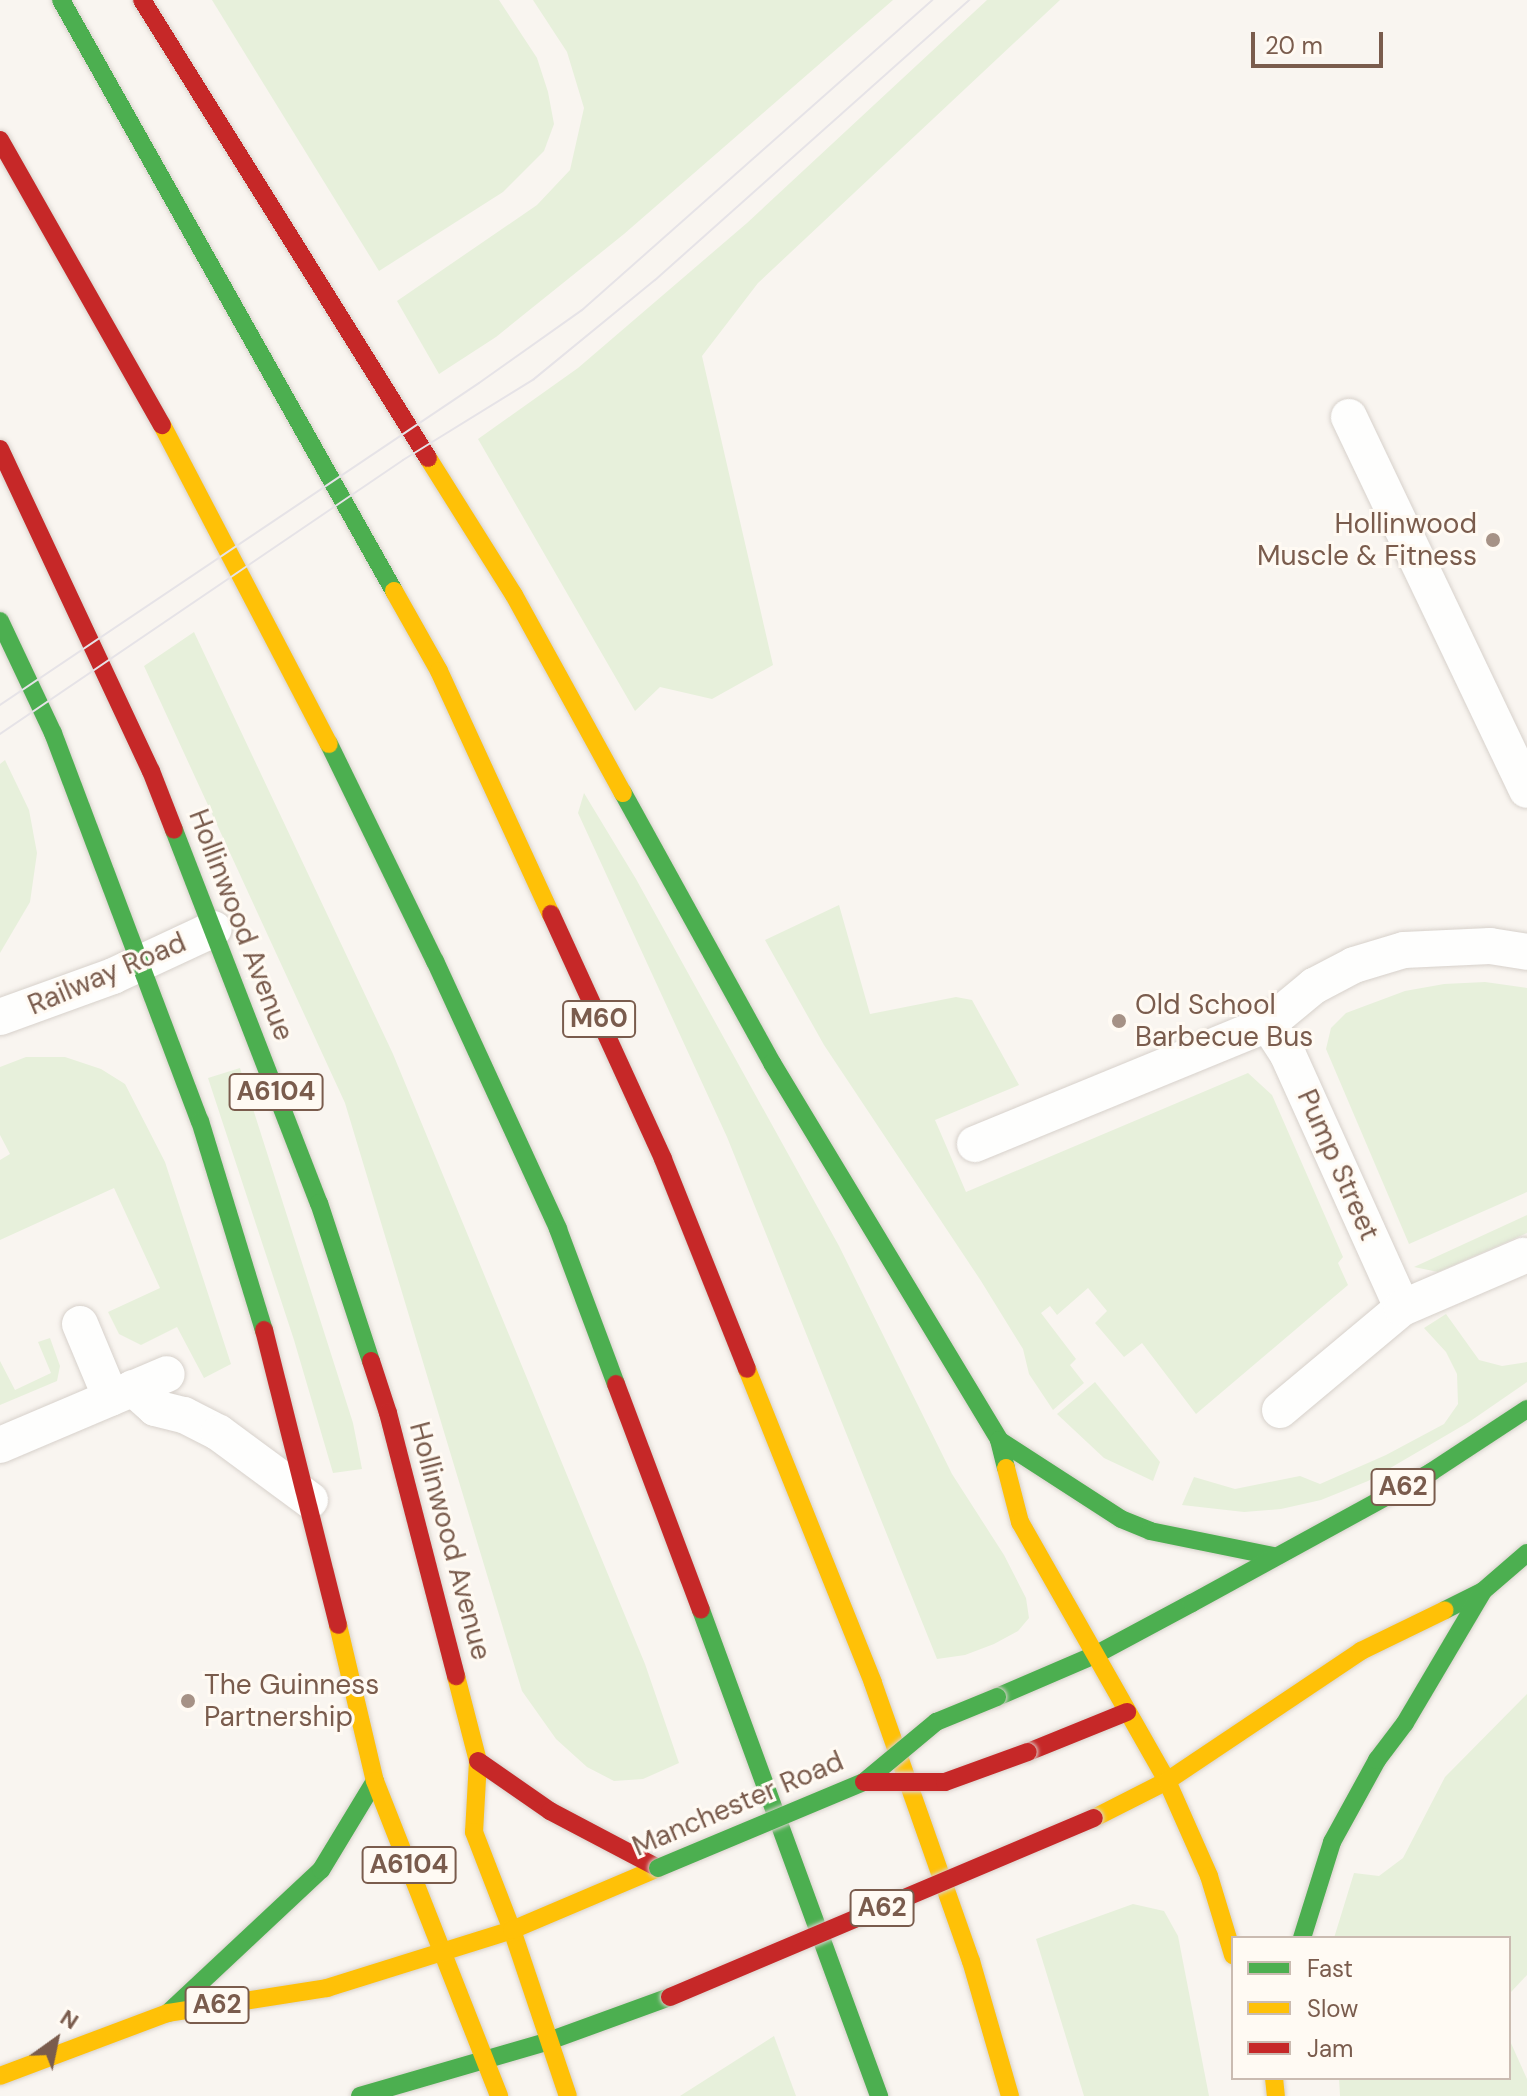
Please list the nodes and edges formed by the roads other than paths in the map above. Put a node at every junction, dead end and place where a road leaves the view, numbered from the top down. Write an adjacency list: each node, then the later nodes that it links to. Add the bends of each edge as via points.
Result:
1 (61, 0): 46 (highway, M60, via 439,671 663,1159 873,1683 971,1961)
2 (142, 0): 21 (highway, via 514,595 772,1063)
3 (0, 140): 45 (highway, via 128,360 305,696 558,1229)
4 (1349, 417): 7 (street)
5 (0, 449): 8 (highway, Hollinwood Avenue / A6104, via 151,771)
6 (0, 621): 10 (highway, A6104, via 53,733)
7 (1527, 790)
8 (214, 929): 10 (street, Railway Road); 29 (highway, Hollinwood Avenue / A6104, via 319,1203 388,1413)
9 (1527, 952): 12 (street, via 1490,946 1404,950 1354,965 1314,986)
10 (137, 963): 11 (street, Railway Road); 23 (highway, A6104, via 200,1121 276,1368)
11 (0, 1017)
12 (1268, 1024): 13 (street); 15 (street, Pump Street, via 1288,1055)
13 (975, 1144)
14 (1523, 1256): 15 (street)
15 (1402, 1308): 20 (street)
16 (80, 1324): 18 (street)
17 (167, 1374): 18 (street)
18 (122, 1393): 22 (street); 23 (street, via 219,1433)
19 (1527, 1409): 25 (highway, Manchester Road / A62, via 1431,1472)
20 (1280, 1410)
21 (999, 1440): 25 (highway, via 1121,1519 1150,1531); 27 (highway, via 1020,1522)
22 (0, 1445)
23 (310, 1500): 30 (highway, A6104)
24 (1527, 1553): 26 (highway, A62)
25 (1273, 1556): 27 (highway, Manchester Road / A62)
26 (1483, 1591): 31 (highway, A62, via 1361,1651); 35 (highway, A62, via 1332,1842)
27 (1095, 1655): 28 (highway); 32 (highway, Manchester Road / A62, bridge, via 936,1722)
28 (1127, 1712): 31 (highway); 32 (highway, A62, bridge, via 945,1782)
29 (478, 1761): 33 (highway, via 550,1811); 34 (highway, A6104, via 474,1832)
30 (375, 1781): 37 (highway, A6104); 38 (highway, via 321,1870)
31 (1167, 1781): 36 (highway, via 1204,1862); 39 (highway, A62, bridge, via 1094,1818 670,1997)
32 (864, 1782): 33 (highway, Manchester Road / A62, bridge)
33 (658, 1868): 34 (highway, Manchester Road / A62)
34 (512, 1930): 37 (highway, Manchester Road / A62); 39 (highway)
35 (1304, 1931)
36 (1231, 1949)
37 (439, 1951): 38 (highway, Manchester Road / A62, via 327,1988); 40 (highway, A6104)
38 (168, 2013): 41 (highway, Manchester Road / A62)
39 (549, 2041): 40 (highway, A62); 44 (highway)
40 (486, 2058): 42 (highway, A62); 43 (highway, A6104)
41 (0, 2076)
42 (360, 2096)
43 (499, 2096)
44 (568, 2096)
45 (879, 2096)
46 (1010, 2096)

